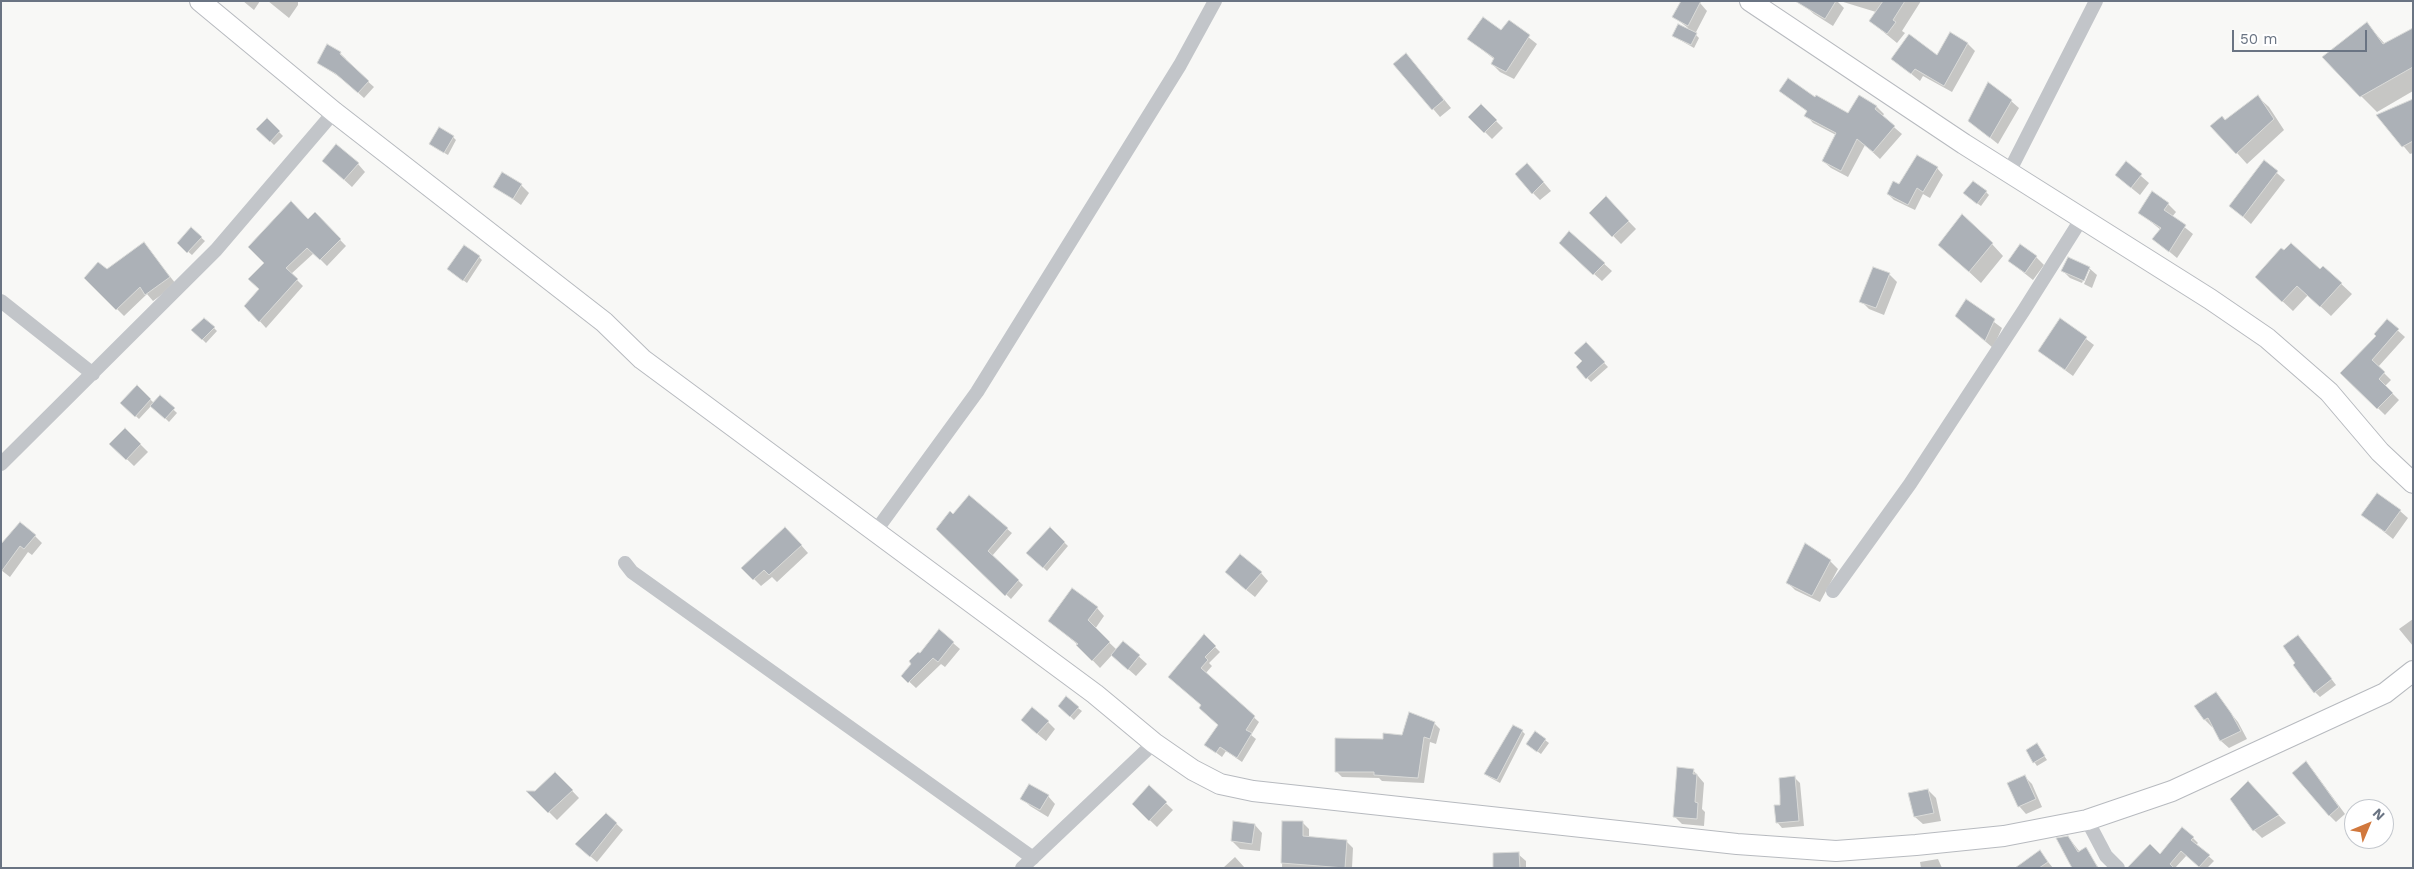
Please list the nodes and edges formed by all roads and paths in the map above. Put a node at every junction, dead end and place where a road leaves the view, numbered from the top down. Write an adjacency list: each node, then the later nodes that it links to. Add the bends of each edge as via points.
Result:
1 (200, 1): 5 (street)
2 (1215, 1): 12 (street, via 1180,65 977,392)
3 (2096, 1): 6 (street)
4 (1760, 4): 6 (street)
5 (334, 112): 9 (street, via 216,250); 12 (street, via 604,322 642,359)
6 (2008, 172): 7 (street)
7 (2082, 218): 11 (street, via 2267,338 2329,392 2380,452); 14 (street, via 1910,484)
8 (1, 301): 9 (street)
9 (93, 374): 10 (street)
10 (1, 464)
11 (2413, 483)
12 (875, 532): 16 (street, via 1095,694)
13 (625, 563): 18 (street, via 632,572)
14 (1834, 591)
15 (2413, 670): 17 (street, via 2385,693 2310,728 2172,791)
16 (1154, 742): 17 (street, via 1193,770 1220,784 1253,791 1737,844 1836,851 2004,836); 18 (street)
17 (2087, 820): 20 (street, via 2106,856)
18 (1033, 858): 19 (street)
19 (1022, 868)
20 (2118, 868)

